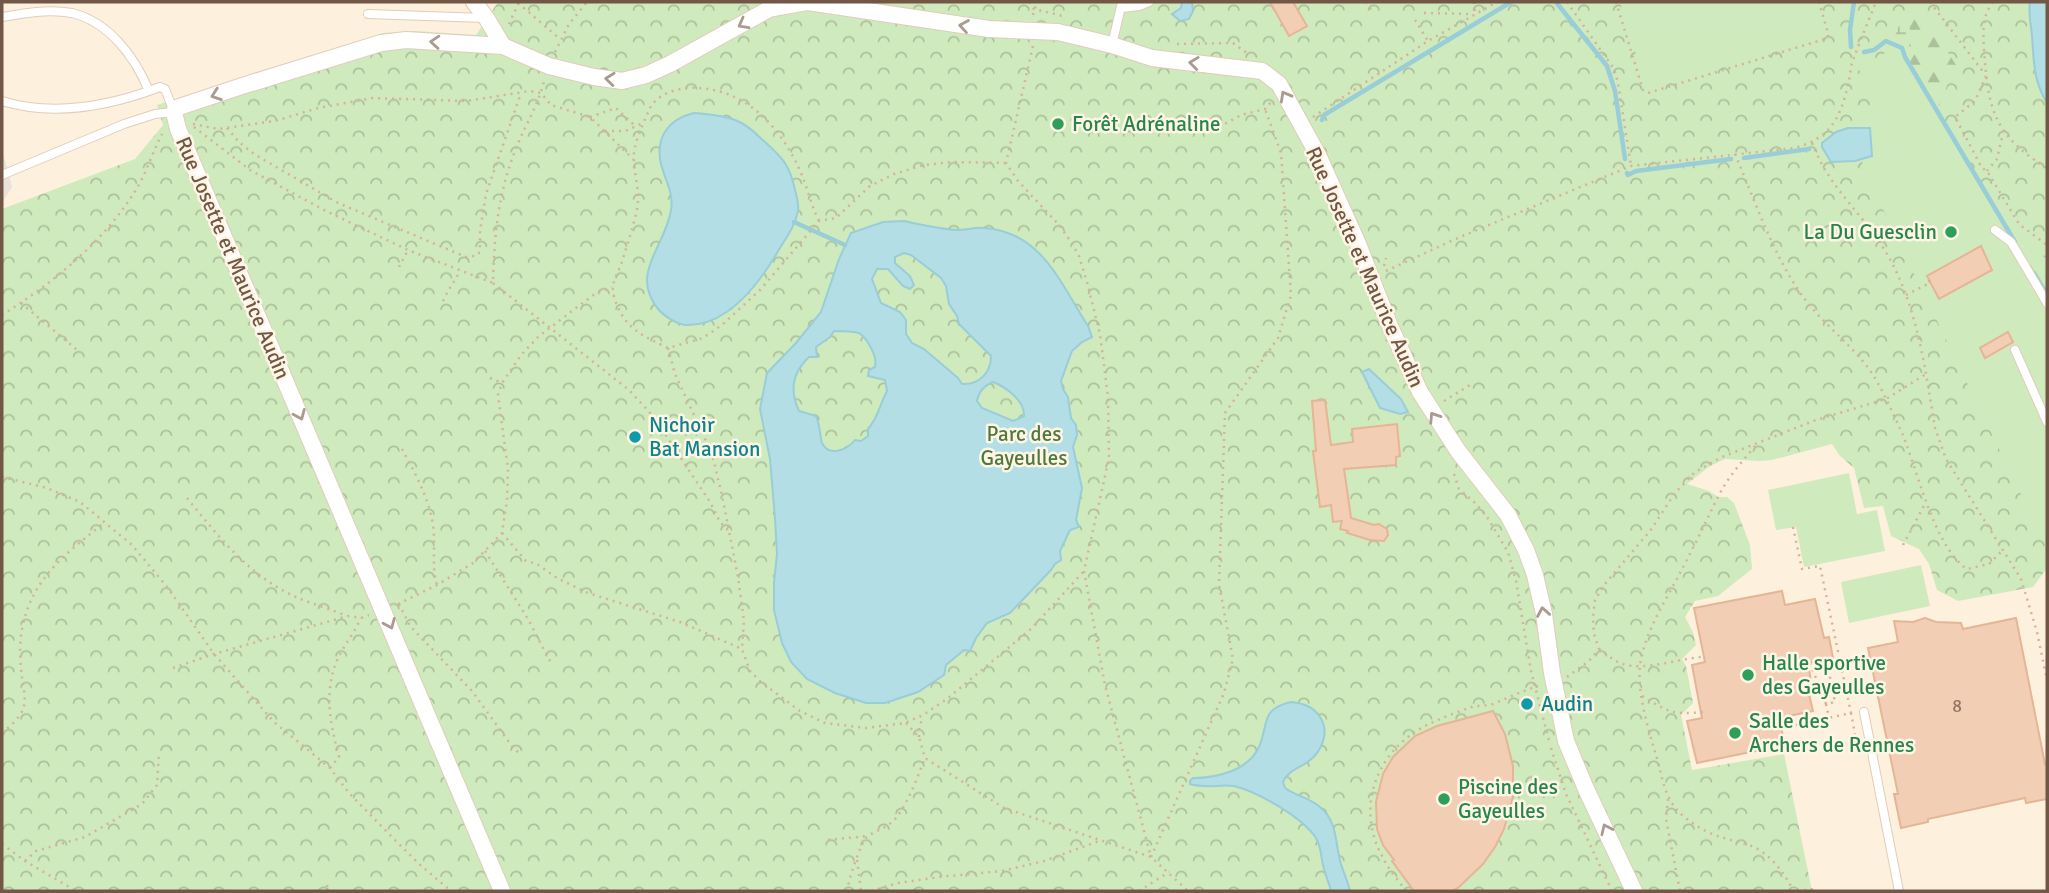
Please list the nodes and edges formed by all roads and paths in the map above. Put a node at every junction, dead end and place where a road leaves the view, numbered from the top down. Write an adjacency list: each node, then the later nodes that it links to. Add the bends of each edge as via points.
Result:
1 (474, 2): 22 (street)
2 (519, 2): 3 (path, via 560,39)
3 (587, 2)
4 (1029, 2): 21 (path, via 1034,9)
5 (1149, 2): 15 (lane)
6 (1366, 2): 16 (path)
7 (1474, 2): 19 (path)
8 (1497, 2): 19 (path)
9 (1567, 2): 51 (path, via 1614,69)
10 (1616, 2): 11 (path, via 1643,90 1648,93 1828,38)
11 (1819, 2)
12 (1876, 2): 47 (path, via 1837,116)
13 (1930, 2): 30 (path)
14 (1992, 2): 30 (path, via 1984,21)
15 (1122, 5): 27 (lane)
16 (1371, 10)
17 (368, 13): 22 (lane)
18 (1424, 13): 19 (path)
19 (1475, 14): 25 (path)
20 (2, 17): 32 (lane, via 38,11 90,20 103,27 130,57)
21 (1066, 17)
22 (487, 19): 28 (street)
23 (1415, 20): 25 (path)
24 (1032, 31): 27 (street, Rue Josette et Maurice Audin); 28 (street, Rue Josette et Maurice Audin, one-way to 28, via 989,29 808,2 769,9 670,64 646,75 614,81 549,66); 50 (path, via 1033,45)
25 (1428, 41): 40 (path)
26 (1172, 44): 29 (path, via 1233,43)
27 (1112, 45): 29 (street, Rue Josette et Maurice Audin, one-way to 27, via 1152,58)
28 (503, 46): 37 (street, Rue Josette et Maurice Audin, one-way to 37, via 406,40 381,43)
29 (1262, 71): 31 (street, Rue Josette et Maurice Audin)
30 (1986, 76): 46 (path, via 1991,106); 53 (path, via 1975,102 1955,117)
31 (1282, 90): 36 (path); 40 (street, Rue Josette et Maurice Audin, one-way to 31)
32 (149, 91): 35 (lane, via 113,102 60,109); 37 (lane, via 160,86 165,89)
33 (521, 93): 34 (path); 43 (path, via 466,101 373,98); 43 (path, via 486,194 480,252 475,256 466,257 338,203 254,154)
34 (541, 93): 38 (path, via 551,105); 63 (path, via 499,201)
35 (2, 100)
36 (1265, 109): 42 (path); 130 (path, via 1281,153 1291,295 1278,338 1225,413 1219,584 1233,659 1224,693)
37 (174, 112): 44 (street, Rue Josette et Maurice Audin); 54 (lane, via 124,124)
38 (590, 117): 41 (path, via 616,108); 45 (path)
39 (645, 122): 41 (path); 49 (path); 55 (path, via 655,100 684,88 738,98 765,118 788,149)
40 (1302, 126): 83 (street, Rue Josette et Maurice Audin, one-way to 40, via 1411,376 1358,244)
41 (635, 127): 45 (path)
42 (1219, 127)
43 (227, 128): 58 (path, via 190,124 250,170)
44 (178, 129): 67 (path, via 162,134 137,188 99,236); 96 (street, Rue Josette et Maurice Audin, one-way to 96)
45 (605, 131): 49 (path)
46 (2003, 131): 52 (path); 53 (path, via 1997,159)
47 (1812, 143): 48 (path); 65 (path, via 1829,177 1883,247)
48 (1735, 154): 51 (path); 78 (path, via 1791,279 1827,326 1867,366)
49 (633, 159): 64 (path, via 637,212)
50 (1006, 163): 55 (path, via 951,162 894,174 870,186 836,218); 94 (path, via 1071,242 1100,334 1109,458)
51 (1631, 166): 59 (path, via 1383,272)
52 (2047, 168)
53 (1987, 171): 57 (path, via 2020,224)
54 (2, 175)
55 (819, 221): 71 (path, via 760,290 723,324 700,339)
56 (1995, 230): 68 (lane, via 2011,242)
57 (2047, 245)
58 (408, 250): 60 (path); 61 (path)
59 (1386, 258)
60 (399, 267)
61 (460, 270): 63 (path); 66 (path)
62 (1928, 278): 65 (path, via 1930,283)
63 (493, 283): 70 (path)
64 (612, 288): 70 (path, via 596,293); 71 (path, via 629,327)
65 (1906, 295): 74 (path)
66 (443, 302)
67 (21, 303): 69 (path); 72 (path)
68 (2047, 303)
69 (2, 315)
70 (551, 327): 76 (path, via 521,355); 89 (path, via 629,390 653,416)
71 (668, 348): 89 (path, via 712,454)
72 (78, 350)
73 (2015, 351): 80 (lane)
74 (1926, 374): 78 (path); 92 (path, via 1935,428 1946,459)
75 (490, 378): 76 (path)
76 (502, 383): 90 (path, via 498,395 508,469)
77 (1470, 385): 79 (path)
78 (1886, 399): 81 (path); 86 (path)
79 (1443, 402)
80 (2047, 422)
81 (1757, 443): 100 (path, via 1695,472 1604,585 1592,618); 106 (path, via 1717,497 1662,606)
82 (402, 449): 95 (path, via 425,493 433,524 432,570)
83 (1458, 451): 108 (street, Rue Josette et Maurice Audin, one-way to 83, via 1526,550 1508,515); 110 (path, via 1454,475 1459,489 1486,515 1508,552)
84 (2, 477): 87 (path, via 80,502)
85 (187, 498): 97 (path, via 234,554 273,585)
86 (1926, 502): 91 (path); 92 (path, via 1948,550 1967,569 1989,564)
87 (105, 522): 101 (path, via 132,545 168,588); 119 (path, via 46,573 25,616 20,660 23,710)
88 (1794, 529): 103 (path, via 1802,569 1820,566)
89 (729, 531): 99 (path, via 744,621)
90 (502, 533): 93 (path); 99 (path, via 526,561 557,578)
91 (1903, 545)
92 (2003, 550): 109 (path, via 2021,579)
93 (485, 551): 95 (path); 104 (path)
94 (1084, 571): 115 (path, via 1032,628); 130 (path, via 1105,685)
95 (437, 585): 96 (path)
96 (391, 607): 98 (path); 122 (path, via 472,691); 139 (street, Rue Josette et Maurice Audin, one-way to 139)
97 (348, 616): 98 (path); 101 (path)
98 (361, 618): 124 (path, via 331,677 329,718 339,757)
99 (742, 649): 117 (path, via 750,671 761,682 813,718 866,728)
100 (1599, 649): 106 (path, via 1625,665); 108 (path)
101 (214, 654): 107 (path); 124 (path, via 274,722)
102 (1701, 657): 106 (path)
103 (1840, 659): 112 (path, via 1827,662 1835,702); 116 (path, via 1851,713)
104 (551, 663)
105 (1810, 663): 112 (path)
106 (1640, 667): 111 (path)
107 (173, 668)
108 (1561, 679): 110 (path); 147 (street, Rue Josette et Maurice Audin, one-way to 108, via 1566,741)
109 (2047, 680)
110 (1535, 687): 145 (path, via 1429,724 1400,743 1385,760 1371,796 1373,835); 146 (path, via 1566,794)
111 (1642, 696): 113 (path, via 1678,714); 125 (path)
112 (1826, 704): 116 (path)
113 (1703, 712)
114 (1864, 712): 150 (lane)
115 (923, 715): 117 (path); 120 (path)
116 (1829, 718): 118 (path)
117 (905, 723): 120 (path)
118 (1796, 725)
119 (2, 733)
120 (919, 737): 123 (path)
121 (159, 752): 132 (path, via 157,785 142,804 85,837 36,851)
122 (522, 754)
123 (925, 758): 126 (path, via 895,819); 128 (path, via 1004,807)
124 (330, 768): 138 (path, via 388,833)
125 (1668, 799): 148 (path, via 1665,819); 149 (path, via 1691,822 1767,855)
126 (868, 836): 127 (path); 131 (path)
127 (828, 840)
128 (1099, 841): 130 (path); 142 (path, via 1002,872 939,877)
129 (2, 844): 132 (path)
130 (1151, 857): 133 (path)
131 (857, 860): 140 (path); 141 (path)
132 (25, 861): 136 (path)
133 (1169, 872): 143 (path); 144 (path)
134 (327, 885): 137 (path)
135 (1814, 888): 149 (path)
136 (76, 891)
137 (328, 891)
138 (451, 891)
139 (502, 891)
140 (847, 891)
141 (861, 891)
142 (871, 891)
143 (1139, 891)
144 (1188, 891)
145 (1406, 891)
146 (1612, 891)
147 (1634, 891)
148 (1679, 891)
149 (1796, 891)
150 (1899, 891)

